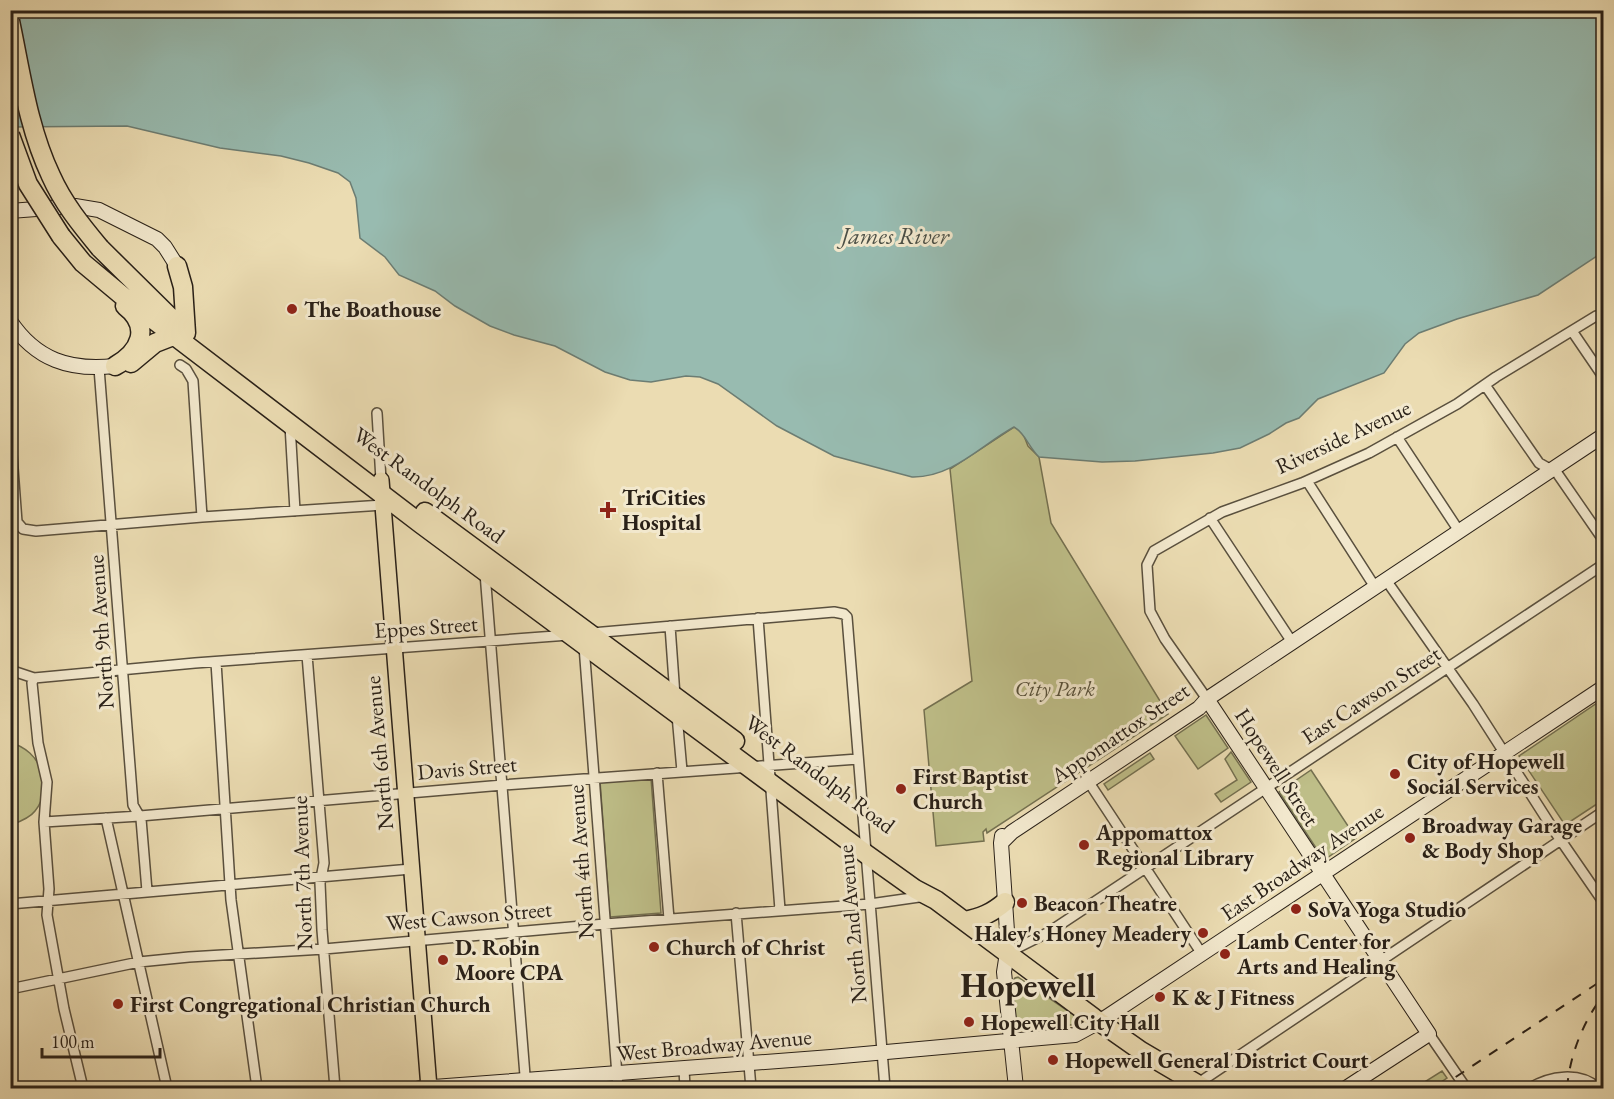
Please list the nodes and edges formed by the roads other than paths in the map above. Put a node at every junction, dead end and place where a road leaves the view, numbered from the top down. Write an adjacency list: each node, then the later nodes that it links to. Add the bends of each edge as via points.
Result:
1 (10, 21): 6 (highway, West Randolph Road, bridge, via 31,123 51,177 73,215)
2 (10, 135): 4 (highway, West Randolph Road, bridge, via 28,184)
3 (10, 211): 5 (street, via 75,206 99,210 157,239)
4 (83, 263): 10 (highway, West Randolph Road); 12 (highway, via 93,281 131,311 139,325 136,348 128,359)
5 (177, 266): 6 (highway, via 173,292 160,297); 10 (highway, via 183,287)
6 (143, 292): 10 (highway, West Randolph Road)
7 (1596, 316): 9 (street, Riverside Avenue)
8 (10, 321): 12 (street, via 27,342 51,358 76,367)
9 (1572, 331): 13 (street); 14 (street, Riverside Avenue)
10 (179, 334): 12 (highway, via 159,340 133,362); 16 (highway, West Randolph Road); 22 (highway, West Randolph Road)
11 (180, 365): 24 (street, via 193,381)
12 (107, 367): 26 (street, North 9th Avenue)
13 (1604, 378)
14 (1485, 385): 19 (street, Riverside Avenue); 20 (street, via 1539,463)
15 (378, 413): 22 (street, North 6th Avenue)
16 (290, 423): 22 (highway, West Randolph Road); 23 (street)
17 (10, 428): 26 (street, via 17,522 23,529)
18 (1604, 435): 20 (street, Appomattox Street)
19 (1397, 437): 21 (street, Riverside Avenue); 27 (street)
20 (1552, 470): 27 (street, Appomattox Street); 28 (street)
21 (1307, 481): 25 (street, Riverside Avenue); 33 (street)
22 (382, 493): 23 (street); 29 (highway, West Randolph Road); 31 (highway, West Randolph Road); 40 (main road, North 6th Avenue)
23 (295, 511): 24 (street)
24 (202, 517): 26 (street)
25 (1210, 518): 32 (street, Riverside Avenue, via 1154,551 1147,565); 39 (street)
26 (112, 525): 45 (street, North 9th Avenue)
27 (1459, 531): 33 (street, Appomattox Street)
28 (1604, 541)
29 (479, 550): 31 (street); 37 (highway, West Randolph Road)
30 (1604, 564): 43 (street, East Cawson Street)
31 (484, 571): 37 (highway, West Randolph Road); 38 (street)
32 (1147, 583): 48 (street, Hopewell Street, via 1149,611 1157,627)
33 (1380, 584): 39 (street, Appomattox Street); 43 (street)
34 (844, 614): 35 (street, Eppes Street); 51 (street, North 2nd Avenue, via 848,621)
35 (758, 618): 36 (street, Eppes Street); 55 (street)
36 (670, 626): 37 (street, Eppes Street); 49 (street)
37 (581, 638): 38 (street, Eppes Street); 49 (highway, West Randolph Road); 56 (street, North 4th Avenue)
38 (490, 642): 40 (street, Eppes Street); 58 (street)
39 (1292, 642): 48 (street, Appomattox Street)
40 (394, 648): 41 (street, Eppes Street); 60 (main road, North 6th Avenue)
41 (307, 655): 42 (street, Eppes Street); 61 (street, North 7th Avenue)
42 (216, 662): 45 (street, Eppes Street); 62 (street)
43 (1448, 668): 50 (street); 59 (street, East Cawson Street)
44 (10, 670): 46 (street, Eppes Street)
45 (123, 670): 46 (street, Eppes Street); 64 (street, North 9th Avenue, via 134,805)
46 (34, 678): 66 (street, via 38,743 47,782)
47 (1604, 687): 50 (street, East Broadway Avenue)
48 (1207, 699): 57 (street, Appomattox Street, via 1199,708); 59 (street, Hopewell Street)
49 (676, 705): 52 (highway, West Randolph Road); 53 (street); 55 (highway, West Randolph Road)
50 (1504, 753): 67 (street); 71 (street, East Broadway Avenue)
51 (858, 759): 55 (street); 68 (street, North 2nd Avenue)
52 (749, 767): 53 (street, Davis Street); 55 (highway, West Randolph Road)
53 (682, 771): 54 (street, Davis Street)
54 (657, 773): 56 (street, Davis Street); 84 (street)
55 (769, 774): 68 (highway, West Randolph Road); 82 (street)
56 (594, 778): 58 (street, Davis Street); 86 (street, North 4th Avenue)
57 (1086, 778): 69 (street); 78 (street, Appomattox Street, via 1001,843)
58 (502, 785): 60 (street, Davis Street); 87 (street)
59 (1265, 788): 69 (street, East Cawson Street); 71 (street, Hopewell Street)
60 (405, 793): 61 (street, Davis Street); 70 (main road, North 6th Avenue)
61 (319, 800): 62 (street, Davis Street); 72 (street, North 7th Avenue, via 324,863)
62 (226, 808): 64 (street, Davis Street); 73 (street)
63 (1604, 811): 67 (street)
64 (140, 816): 65 (street, Davis Street); 74 (street, North 9th Avenue)
65 (106, 818): 66 (street, Davis Street); 75 (street)
66 (44, 822): 77 (street)
67 (1560, 839): 79 (street); 93 (street)
68 (865, 846): 76 (highway, West Randolph Road, via 921,879); 81 (street, North 2nd Avenue)
69 (1146, 867): 90 (street, East Cawson Street, via 1049,932); 92 (street)
70 (411, 869): 72 (street); 88 (main road, North 6th Avenue)
71 (1322, 874): 92 (street, East Broadway Avenue); 93 (street, Hopewell Street)
72 (321, 877): 73 (street); 89 (street, North 7th Avenue)
73 (230, 885): 74 (street); 91 (street)
74 (147, 891): 75 (street)
75 (123, 894): 77 (street); 94 (street)
76 (932, 896): 81 (street, West Cawson Street); 85 (highway, West Randolph Road)
77 (48, 900): 80 (street); 95 (street)
78 (1005, 902): 85 (highway, via 993,912); 90 (street)
79 (1604, 903)
80 (10, 904)
81 (870, 904): 82 (street, West Cawson Street); 100 (street, North 2nd Avenue)
82 (780, 910): 83 (street, West Cawson Street)
83 (736, 913): 84 (street, West Cawson Street); 101 (street)
84 (669, 919): 86 (street, West Cawson Street)
85 (964, 921): 90 (highway, West Randolph Road)
86 (605, 924): 87 (street, West Cawson Street); 103 (street, North 4th Avenue)
87 (514, 932): 88 (street, West Cawson Street); 104 (street)
88 (417, 940): 89 (street, West Cawson Street); 106 (main road, North 6th Avenue)
89 (324, 949): 91 (street, West Cawson Street); 110 (street, North 7th Avenue)
90 (1007, 953): 97 (highway, West Randolph Road); 99 (street, via 1004,972)
91 (238, 954): 94 (street, West Cawson Street); 109 (street)
92 (1202, 954): 97 (street, East Broadway Avenue)
93 (1380, 960): 98 (street, Hopewell Street); 105 (street)
94 (139, 963): 95 (street, West Cawson Street); 108 (street)
95 (58, 979): 96 (street, West Cawson Street); 107 (street)
96 (10, 989)
97 (1100, 1022): 99 (street, East Broadway Avenue, via 1075,1035); 105 (highway, West Randolph Road)
98 (1429, 1034): 117 (street); 118 (street, Hopewell Street)
99 (1011, 1041): 100 (street, West Broadway Avenue); 116 (street)
100 (882, 1053): 101 (street, West Broadway Avenue); 115 (street, North 2nd Avenue)
101 (749, 1063): 102 (street, West Broadway Avenue); 114 (street)
102 (684, 1069): 103 (street, West Broadway Avenue); 113 (street)
103 (617, 1074): 104 (street, West Broadway Avenue); 112 (street, North 4th Avenue)
104 (526, 1085): 106 (street, West Broadway Avenue)
105 (1200, 1086)
106 (429, 1088): 111 (street, West Broadway Avenue)
107 (83, 1089)
108 (167, 1089)
109 (257, 1089)
110 (335, 1089)
111 (420, 1089)
112 (618, 1089)
113 (685, 1089)
114 (751, 1089)
115 (885, 1089)
116 (1016, 1089)
117 (1346, 1089)
118 (1466, 1089)
119 (1530, 1089): 120 (street, via 1546,1080 1568,1077 1587,1081)
120 (1598, 1089)

